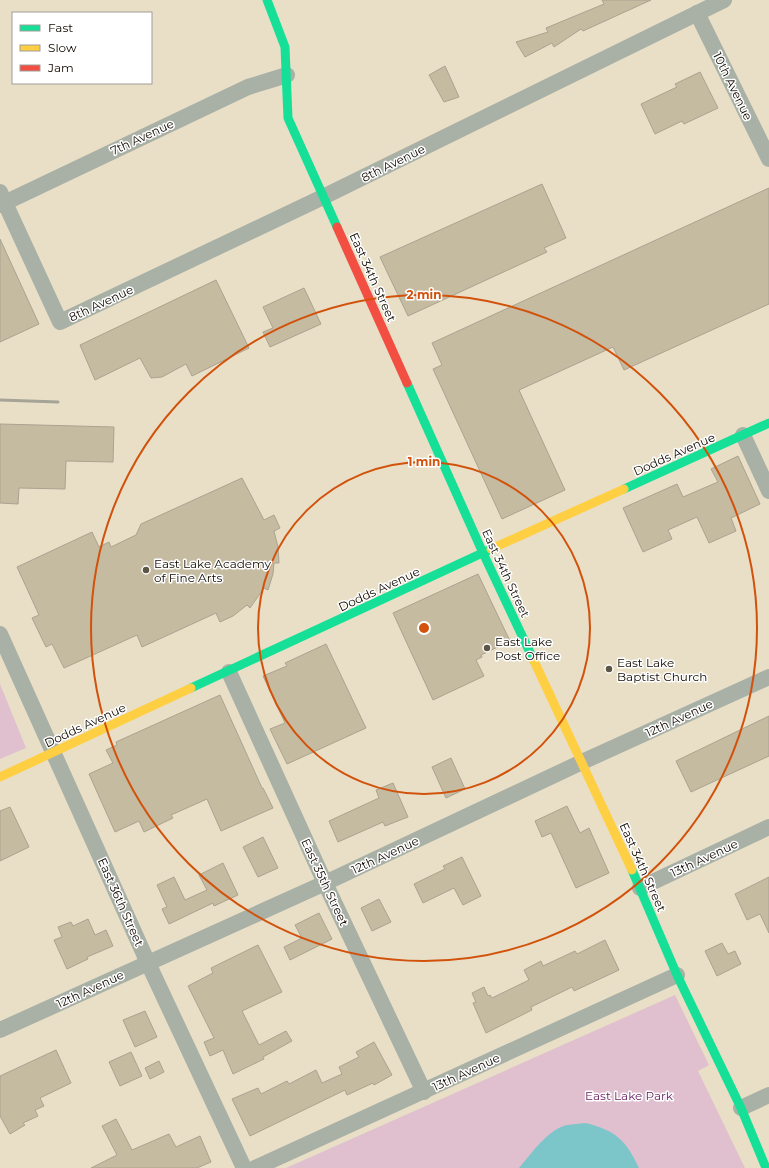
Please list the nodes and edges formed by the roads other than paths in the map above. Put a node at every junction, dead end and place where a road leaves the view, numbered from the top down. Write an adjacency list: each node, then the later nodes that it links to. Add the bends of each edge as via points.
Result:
1 (267, 0): 4 (street, East 34th Street, via 285,47)
2 (724, 0): 3 (street, 8th Avenue)
3 (697, 13): 5 (street, 10th Avenue); 6 (street, 8th Avenue)
4 (287, 75): 6 (street, East 34th Street, via 288,118); 7 (street, 7th Avenue, via 248,87)
5 (769, 159)
6 (323, 197): 7 (street, 8th Avenue, via 60,322); 11 (street, East 34th Street)
7 (2, 200)
8 (769, 423): 9 (street, Dodds Avenue)
9 (743, 435): 10 (street); 11 (street, Dodds Avenue)
10 (769, 491)
11 (483, 553): 13 (street, Dodds Avenue); 16 (street, East 34th Street)
12 (0, 634): 15 (street, East 36th Street)
13 (229, 672): 15 (street, Dodds Avenue); 19 (street, East 35th Street)
14 (769, 676): 16 (street, 12th Avenue)
15 (54, 752): 17 (street, Dodds Avenue); 21 (street, East 36th Street)
16 (582, 762): 19 (street, 12th Avenue); 20 (street, East 34th Street)
17 (0, 777)
18 (769, 827): 20 (street, 13th Avenue)
19 (326, 883): 21 (street, 12th Avenue); 24 (street, East 35th Street)
20 (640, 888): 22 (street, East 34th Street)
21 (148, 962): 23 (street, 12th Avenue); 27 (street, East 36th Street)
22 (677, 975): 24 (street, 13th Avenue); 26 (street, East 34th Street)
23 (0, 1030)
24 (424, 1092): 28 (street, 13th Avenue)
25 (769, 1096): 26 (street)
26 (741, 1108): 29 (street, East 34th Street)
27 (244, 1168)
28 (255, 1168)
29 (766, 1168)

